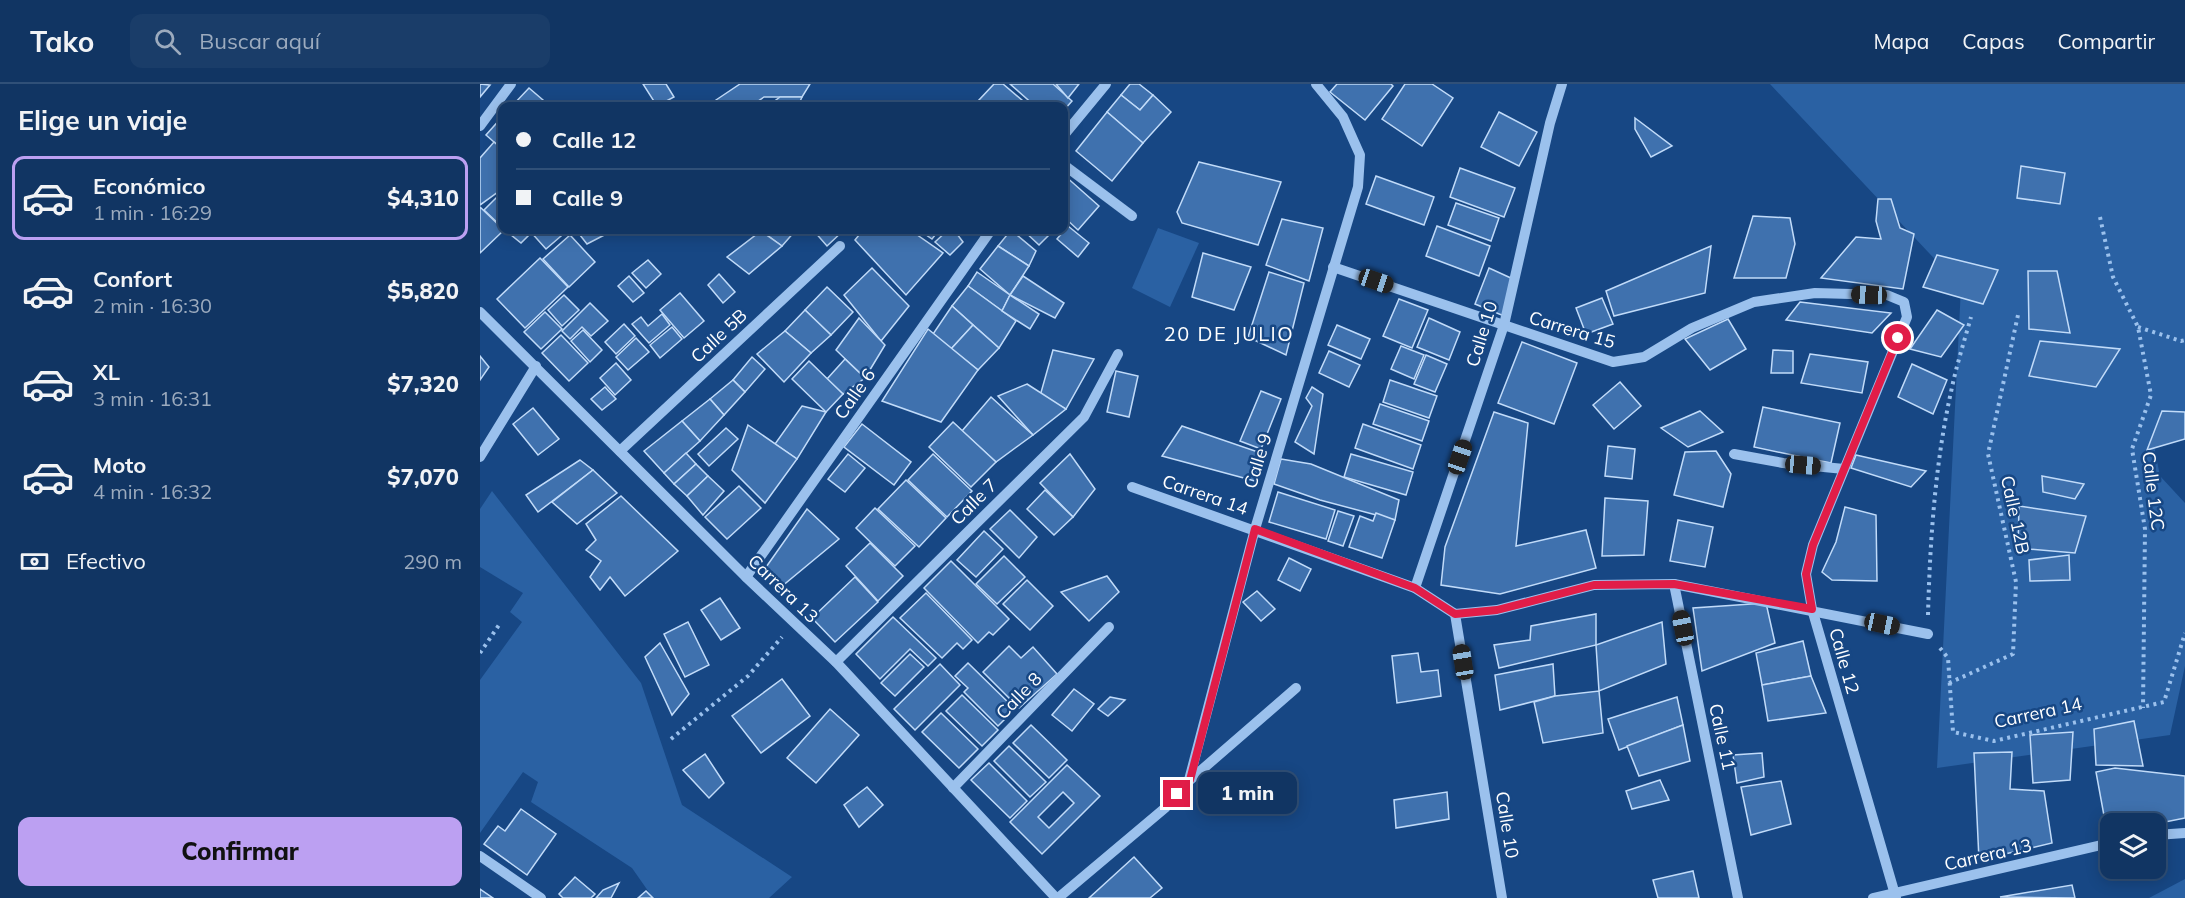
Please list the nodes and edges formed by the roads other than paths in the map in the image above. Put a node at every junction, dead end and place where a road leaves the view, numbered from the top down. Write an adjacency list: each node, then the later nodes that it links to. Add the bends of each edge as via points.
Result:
1 (511, 84): 5 (street)
2 (1106, 84): 6 (street)
3 (1316, 84): 11 (street, Calle 9, via 1343,117 1360,155 1358,187)
4 (1562, 84): 14 (street, Calle 10)
5 (480, 126)
6 (1068, 130)
7 (1068, 168): 8 (street)
8 (1132, 216)
9 (989, 234): 23 (street, Calle 6)
10 (840, 246): 17 (street, Calle 5B)
11 (1333, 267): 14 (street, Carrera 15); 22 (street, Calle 9)
12 (1904, 302): 14 (street, Carrera 15, via 1887,296 1815,293 1754,303 1692,328 1644,357 1613,362); 20 (street, Calle 12, via 1907,316)
13 (480, 312): 16 (street, Carrera 13)
14 (1504, 325): 25 (street, Calle 10)
15 (1118, 354): 30 (street, Calle 7, via 1084,417)
16 (536, 366): 17 (street, Carrera 13); 19 (street)
17 (620, 451): 23 (street, Carrera 13)
18 (1734, 454): 20 (street)
19 (480, 457)
20 (1844, 469): 26 (street, Calle 12, via 1813,545 1806,574)
21 (1132, 487): 22 (street, Carrera 14)
22 (1255, 529): 25 (street, Carrera 14); 32 (street, Calle 9)
23 (746, 577): 30 (street, Carrera 13)
24 (1674, 584): 26 (street); 27 (street, via 1594,585 1497,610); 42 (street, Calle 11)
25 (1415, 588): 27 (street, Carrera 14)
26 (1812, 609): 29 (street); 38 (street, Calle 12)
27 (1455, 614): 41 (street, Calle 10)
28 (1109, 627): 33 (street, Calle 8)
29 (1928, 634)
30 (836, 662): 33 (street, Carrera 13)
31 (1296, 688): 32 (street)
32 (1190, 780): 40 (street, Calle 9, via 1165,808)
33 (953, 788): 40 (street, Carrera 13)
34 (2185, 832): 35 (street)
35 (2166, 834)
36 (2100, 845): 38 (street, Carrera 13)
37 (480, 856): 39 (street)
38 (1896, 896): 43 (street, Carrera 13)
39 (540, 898)
40 (1057, 898)
41 (1502, 898)
42 (1738, 898)
43 (1873, 898)

